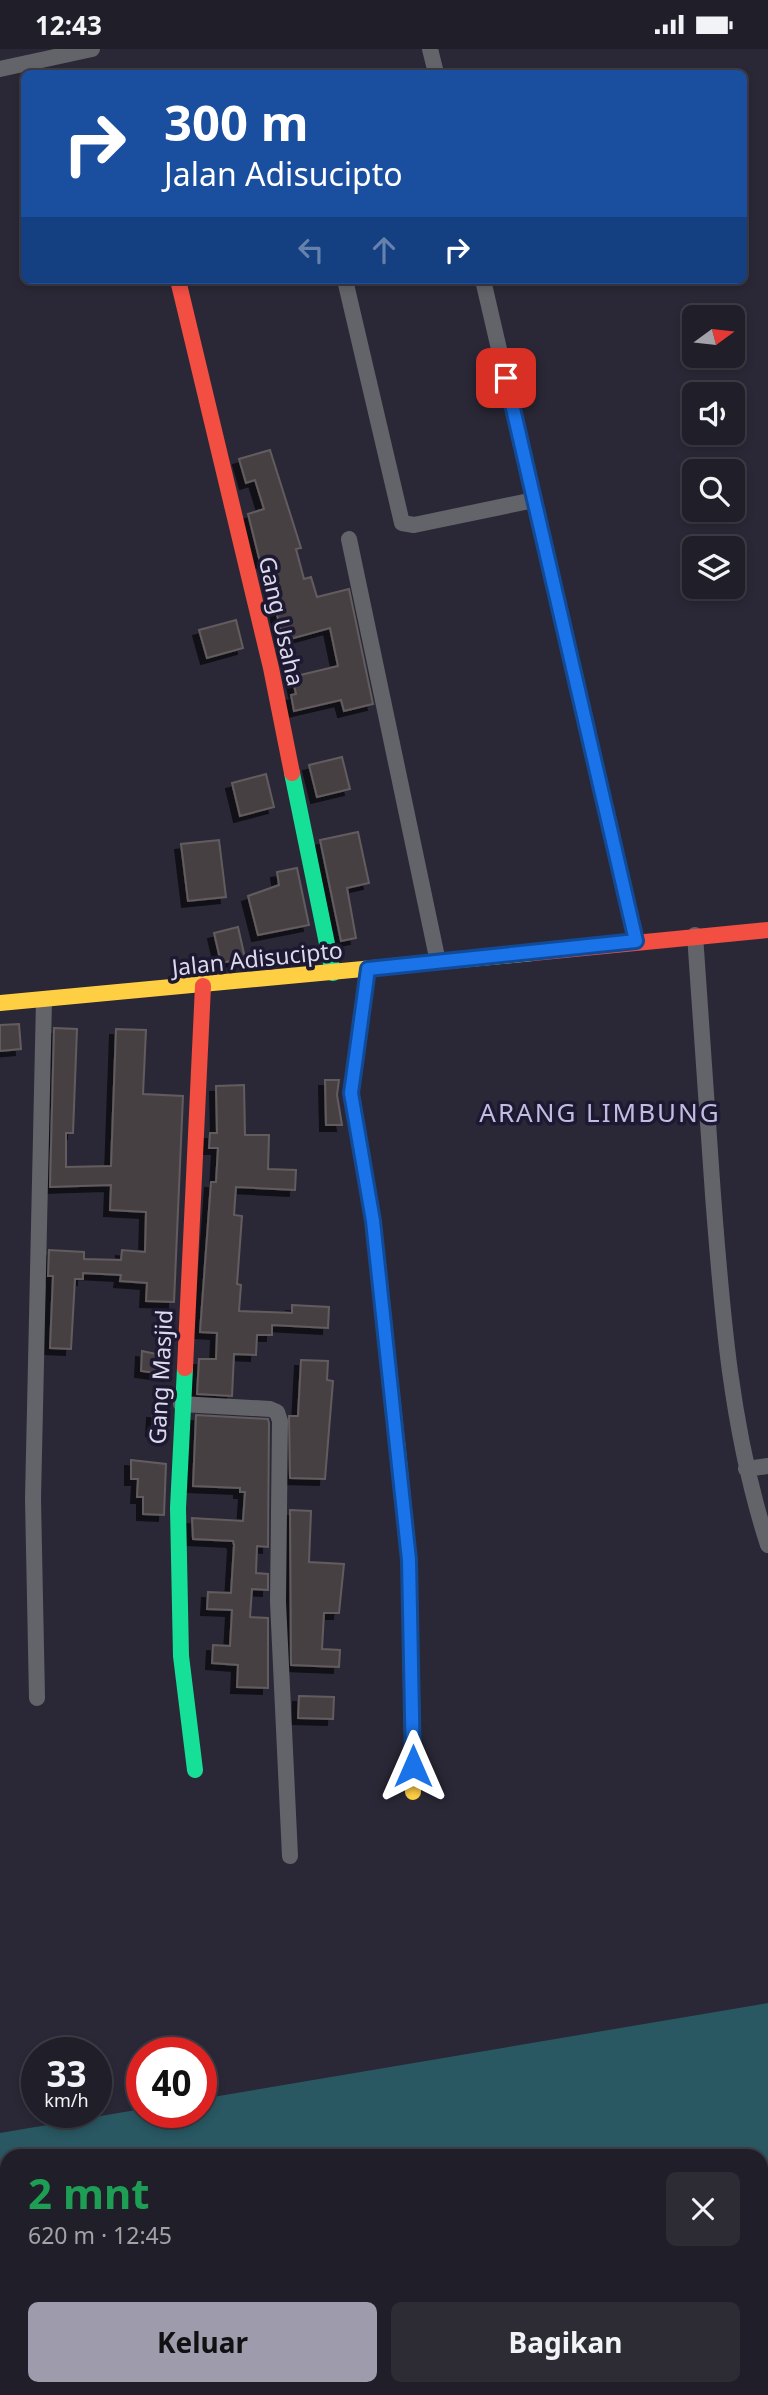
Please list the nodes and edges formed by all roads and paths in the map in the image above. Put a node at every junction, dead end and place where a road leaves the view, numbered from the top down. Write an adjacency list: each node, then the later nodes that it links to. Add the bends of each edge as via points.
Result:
1 (89, 49): 3 (street)
2 (430, 49): 4 (street)
3 (0, 69)
4 (435, 70)
5 (179, 284): 15 (street, Gang Usaha, via 271,668)
6 (346, 284): 8 (street, via 402,523 414,525)
7 (484, 284): 8 (street)
8 (534, 500): 12 (street)
9 (349, 539): 13 (street)
10 (768, 930): 11 (street, Jalan Adisucipto)
11 (695, 935): 12 (street, Jalan Adisucipto); 21 (street, via 722,1310)
12 (636, 941): 13 (street, Jalan Adisucipto)
13 (438, 962): 14 (street, Jalan Adisucipto)
14 (368, 969): 15 (street, Jalan Adisucipto); 25 (street, via 351,1093 373,1221 409,1560)
15 (332, 973): 16 (street, Jalan Adisucipto)
16 (203, 986): 17 (street, Jalan Adisucipto); 19 (street, Gang Masjid)
17 (44, 1000): 18 (street, Jalan Adisucipto); 23 (street, via 33,1499)
18 (0, 1003)
19 (181, 1404): 24 (street, Gang Masjid, via 178,1601); 26 (street, via 270,1409 280,1421 278,1602)
20 (768, 1466): 21 (street)
21 (746, 1469): 22 (street)
22 (768, 1545)
23 (37, 1698)
24 (194, 1770)
25 (413, 1792)
26 (290, 1856)

